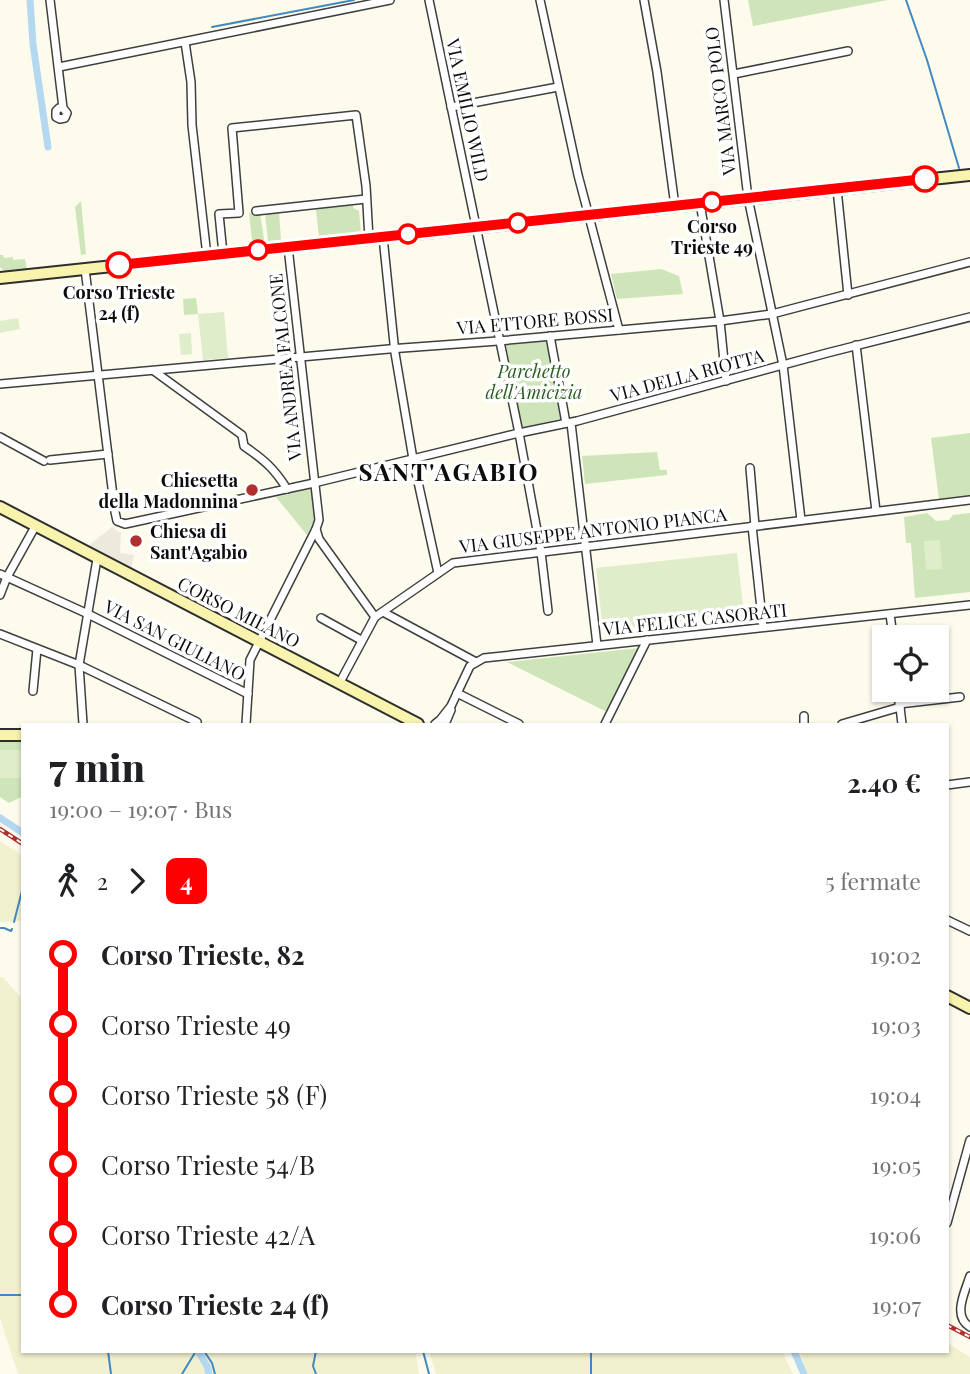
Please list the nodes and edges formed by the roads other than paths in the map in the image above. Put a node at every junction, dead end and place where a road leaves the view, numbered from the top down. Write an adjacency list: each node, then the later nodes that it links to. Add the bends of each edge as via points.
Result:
1 (50, 0): 9 (street)
2 (390, 0): 7 (street)
3 (429, 0): 12 (street, VIA EMILIO WILD)
4 (540, 0): 11 (street)
5 (644, 0): 19 (street)
6 (724, 0): 10 (street, VIA MARCO POLO)
7 (185, 42): 9 (street); 27 (street)
8 (848, 51): 10 (street)
9 (59, 67): 13 (street)
10 (734, 74): 16 (street, VIA MARCO POLO)
11 (558, 87): 12 (street); 21 (street)
12 (451, 107): 22 (street, VIA EMILIO WILD)
13 (63, 108)
14 (970, 175): 15 (main road)
15 (837, 189): 16 (main road); 31 (street)
16 (748, 198): 18 (main road); 32 (street, VIA MARCO POLO)
17 (366, 200): 20 (street); 24 (street); 26 (street, via 356,115 232,128 239,213 219,214)
18 (700, 203): 19 (main road); 34 (street)
19 (675, 206): 21 (main road)
20 (256, 211)
21 (588, 215): 22 (main road); 35 (street)
22 (476, 227): 23 (main road); 37 (street, VIA EMILIO WILD)
23 (383, 237): 24 (main road); 39 (street)
24 (369, 239): 25 (main road)
25 (288, 247): 26 (main road); 40 (street, VIA ANDREA FALCONE)
26 (223, 254): 27 (main road)
27 (207, 256): 29 (main road)
28 (970, 262): 31 (street, VIA ETTORE BOSSI)
29 (85, 269): 30 (main road); 43 (street)
30 (0, 278)
31 (848, 295): 32 (street, VIA ETTORE BOSSI)
32 (772, 314): 34 (street, VIA ETTORE BOSSI); 41 (street, VIA MARCO POLO)
33 (970, 317): 38 (street, VIA DELLA RIOTTA)
34 (720, 321): 35 (street, VIA ETTORE BOSSI); 44 (street)
35 (619, 330): 36 (street, VIA ETTORE BOSSI)
36 (550, 336): 37 (street, VIA ETTORE BOSSI); 46 (street)
37 (498, 341): 39 (street, VIA ETTORE BOSSI); 47 (street, VIA EMILIO WILD)
38 (856, 345): 41 (street, VIA DELLA RIOTTA); 56 (street)
39 (395, 348): 40 (street, VIA ETTORE BOSSI); 50 (street)
40 (300, 357): 42 (street, VIA ETTORE BOSSI); 52 (street, VIA ANDREA FALCONE)
41 (783, 365): 44 (street, VIA DELLA RIOTTA); 57 (street, VIA MARCO POLO)
42 (154, 370): 43 (street, VIA ETTORE BOSSI); 53 (street, via 242,435 244,446 264,460)
43 (98, 375): 45 (street, VIA ETTORE BOSSI); 49 (street)
44 (726, 381): 46 (street, VIA DELLA RIOTTA)
45 (0, 384)
46 (569, 423): 47 (street, VIA DELLA RIOTTA); 61 (street)
47 (519, 433): 50 (street, VIA DELLA RIOTTA); 62 (street, VIA EMILIO WILD)
48 (0, 437): 49 (street, via 47,460)
49 (108, 454): 53 (street, VIA DELLA RIOTTA, via 117,521 125,524)
50 (413, 459): 52 (street, VIA DELLA RIOTTA); 64 (street)
51 (750, 468): 59 (street)
52 (314, 483): 53 (street, VIA DELLA RIOTTA); 60 (street, VIA ANDREA FALCONE)
53 (287, 489)
54 (970, 500): 56 (street, VIA GIUSEPPE ANTONIO PIANCA)
55 (0, 507): 58 (main road, CORSO MILANO)
56 (876, 511): 57 (street, VIA GIUSEPPE ANTONIO PIANCA)
57 (801, 520): 59 (street, VIA GIUSEPPE ANTONIO PIANCA)
58 (36, 526): 63 (main road, CORSO MILANO); 65 (street)
59 (754, 526): 61 (street, VIA GIUSEPPE ANTONIO PIANCA); 75 (street)
60 (316, 528): 73 (street); 79 (street)
61 (585, 547): 62 (street, VIA GIUSEPPE ANTONIO PIANCA); 80 (street)
62 (541, 552): 64 (street, VIA GIUSEPPE ANTONIO PIANCA, via 453,563); 68 (street, VIA EMILIO WILD)
63 (97, 559): 70 (street); 79 (main road, CORSO MILANO)
64 (438, 573): 69 (street, VIA GIUSEPPE ANTONIO PIANCA)
65 (4, 576): 66 (street); 70 (street, VIA SAN GIULIANO)
66 (0, 596)
67 (970, 605): 71 (street, VIA FELICE CASORATI)
68 (548, 611)
69 (383, 612): 73 (street, VIA GIUSEPPE ANTONIO PIANCA); 82 (street)
70 (88, 614): 83 (street); 87 (street, VIA SAN GIULIANO)
71 (890, 614): 74 (street); 75 (street, VIA FELICE CASORATI)
72 (321, 618): 77 (street)
73 (374, 618): 77 (street)
74 (891, 625)
75 (763, 627): 78 (street, VIA FELICE CASORATI)
76 (0, 634): 81 (street)
77 (361, 640): 84 (street)
78 (647, 640): 80 (street, VIA FELICE CASORATI); 100 (street)
79 (258, 642): 84 (main road, CORSO MILANO); 87 (street, via 250,660)
80 (597, 645): 82 (street, VIA FELICE CASORATI)
81 (37, 649): 83 (street); 85 (street)
82 (476, 662): 86 (street)
83 (79, 665): 93 (street); 95 (street)
84 (339, 684): 94 (main road, CORSO MILANO)
85 (33, 691)
86 (457, 693): 91 (street); 99 (street)
87 (248, 694): 96 (street)
88 (960, 697): 90 (street)
89 (900, 702): 90 (street)
90 (900, 705): 102 (street); 103 (street)
91 (451, 706): 97 (street); 98 (street)
92 (804, 716): 101 (street)
93 (197, 722)
94 (408, 722)
95 (83, 723)
96 (246, 723)
97 (436, 723)
98 (446, 723)
99 (518, 723)
100 (606, 723)
101 (804, 723)
102 (845, 723)
103 (902, 723)
104 (0, 735): 105 (main road)
105 (21, 735)
106 (970, 782): 107 (street)
107 (949, 785)
108 (949, 921): 109 (street)
109 (970, 931)
110 (949, 997): 111 (main road)
111 (970, 1008)
112 (970, 1140): 113 (street)
113 (949, 1216)
114 (970, 1276): 115 (street, via 960,1316)
115 (970, 1327)

